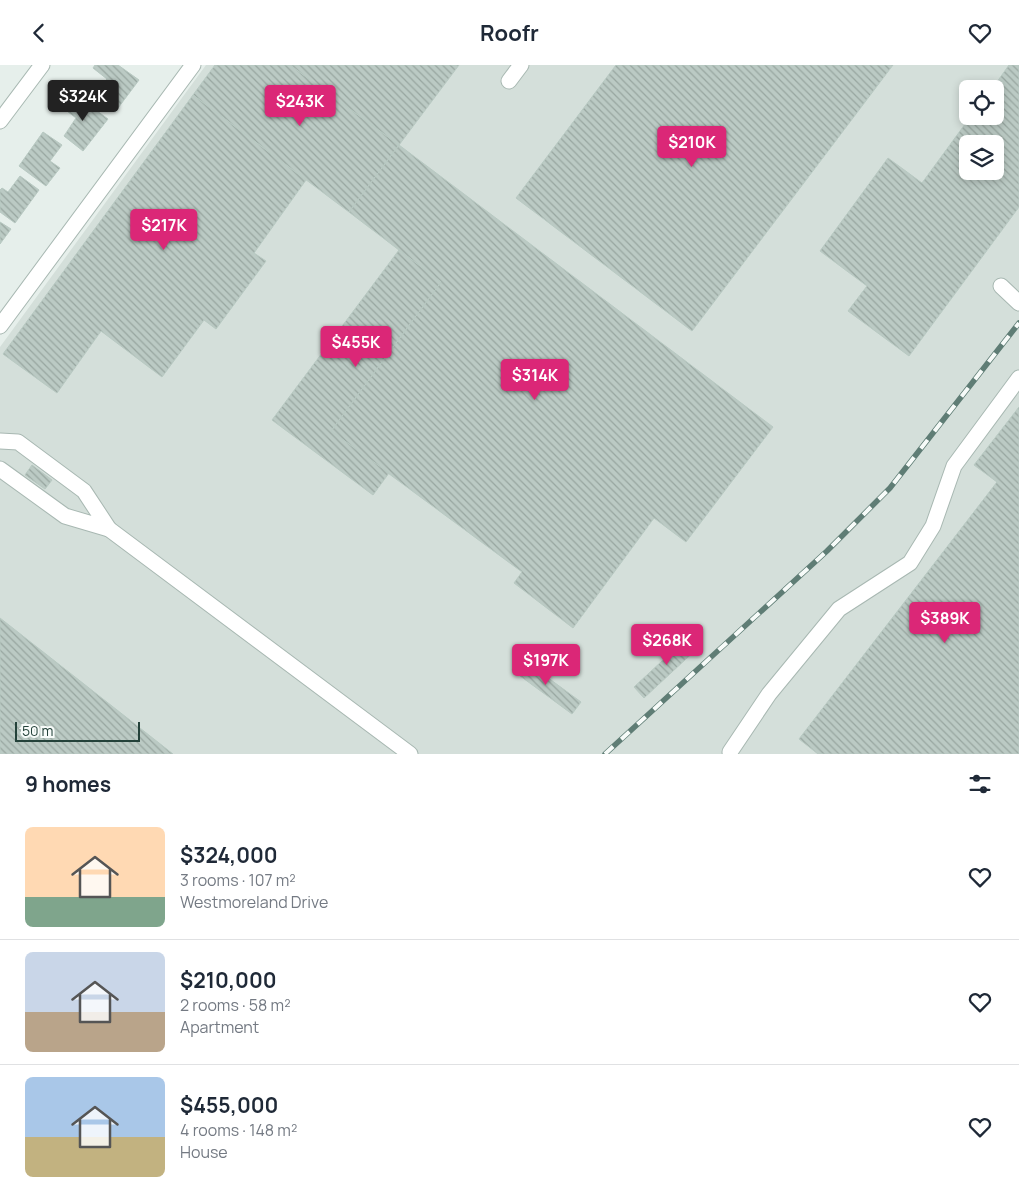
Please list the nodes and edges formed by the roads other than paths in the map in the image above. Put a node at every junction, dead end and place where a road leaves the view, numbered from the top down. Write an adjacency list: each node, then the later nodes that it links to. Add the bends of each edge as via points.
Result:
1 (42, 65): 5 (street)
2 (193, 65): 8 (street)
3 (521, 65): 4 (street)
4 (509, 81)
5 (0, 121)
6 (1000, 286): 7 (street)
7 (1019, 303)
8 (0, 326)
9 (1019, 378): 13 (street, via 954,466 933,526 910,563 839,609 769,694)
10 (0, 441): 12 (street, via 18,442 84,491)
11 (0, 469): 12 (street, via 65,516)
12 (109, 529): 14 (street)
13 (730, 752)
14 (410, 754)

